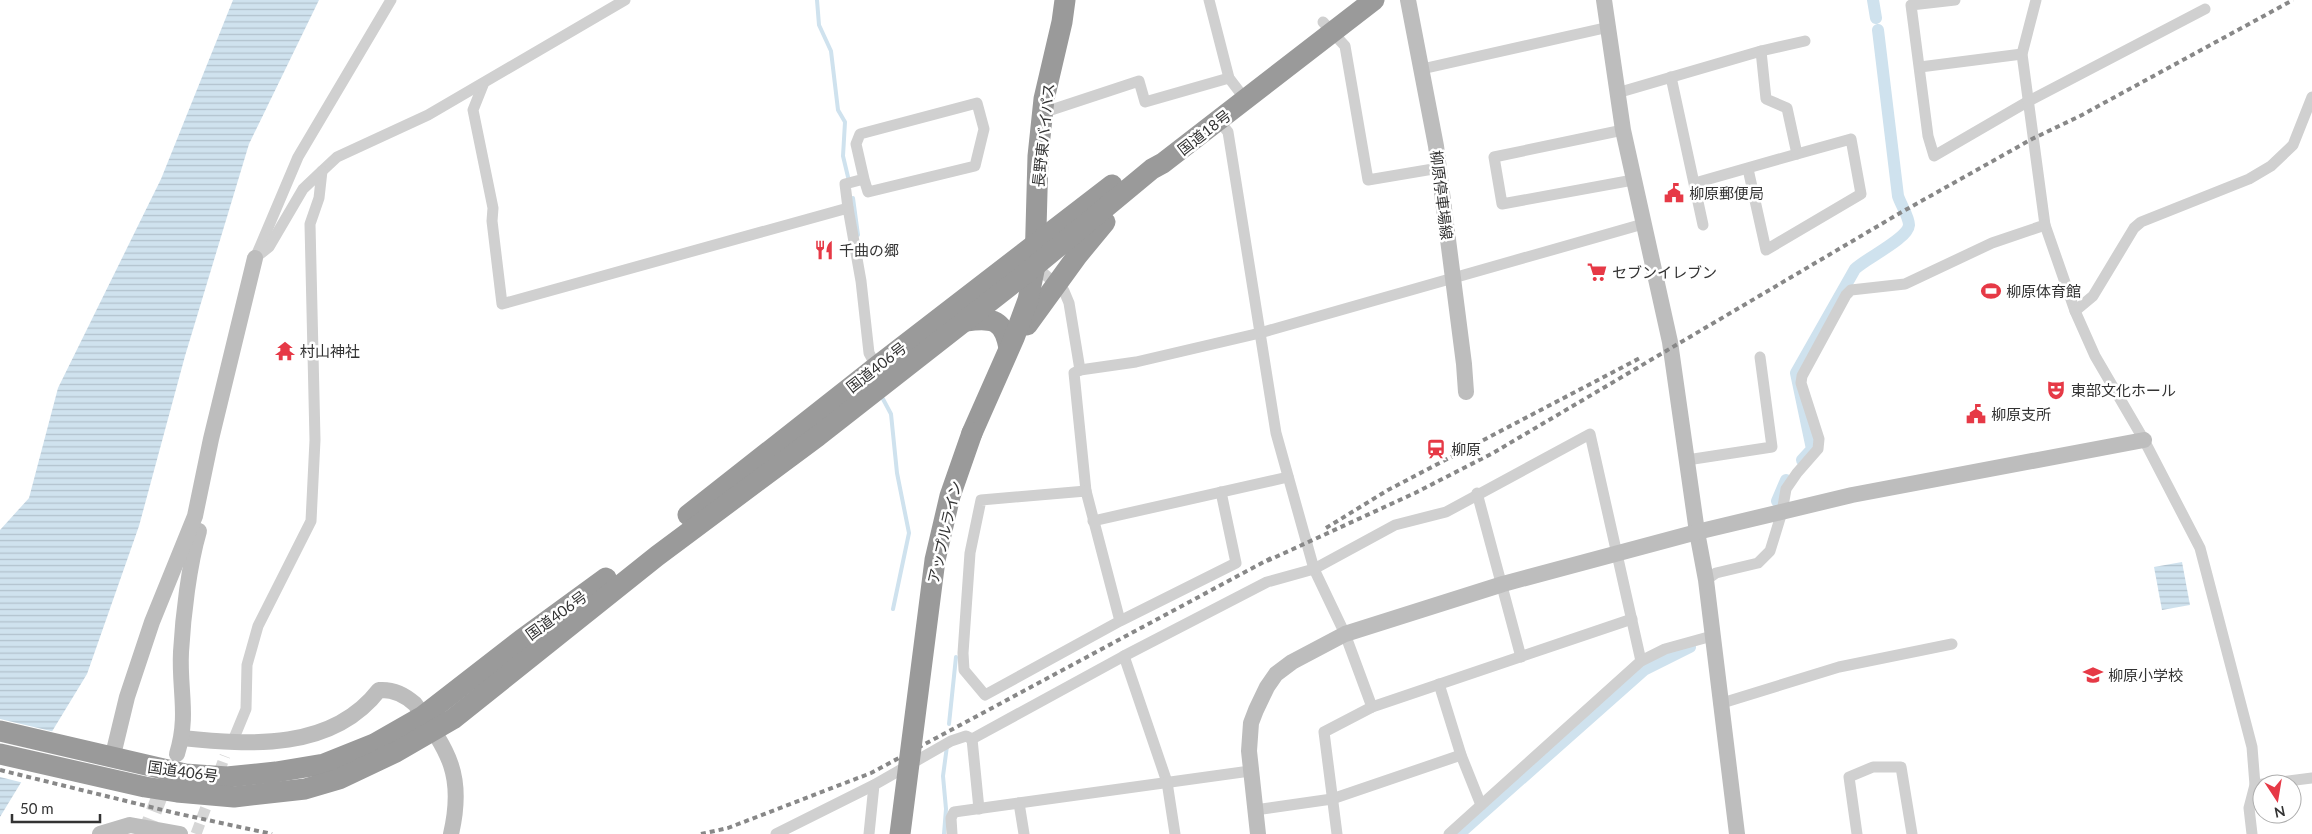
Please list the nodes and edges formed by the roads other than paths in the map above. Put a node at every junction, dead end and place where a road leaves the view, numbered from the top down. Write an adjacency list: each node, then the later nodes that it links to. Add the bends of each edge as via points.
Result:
1 (391, 0): 41 (street, via 298,157)
2 (625, 0): 20 (street)
3 (1065, 0): 25 (highway, 長野東バイパス)
4 (1209, 0): 21 (street)
5 (1351, 0): 12 (highway, 国道18号)
6 (1374, 0): 12 (highway, 国道18号)
7 (1408, 0): 18 (street, 柳原停車場線)
8 (1604, 0): 13 (street)
9 (1954, 0): 17 (street, via 1911,5)
10 (2036, 0): 16 (street)
11 (2205, 9): 24 (street)
12 (1328, 27): 21 (highway, 国道18号); 30 (street, via 1345,46 1368,180)
13 (1609, 27): 18 (street); 22 (street)
14 (1805, 41): 15 (street)
15 (1761, 51): 19 (street); 28 (street, via 1766,99 1787,108)
16 (2022, 54): 17 (street); 24 (street)
17 (1920, 68): 24 (street, via 1928,136 1934,156)
18 (1422, 69): 30 (street, 柳原停車場線)
19 (1671, 77): 22 (street); 35 (street)
20 (483, 84): 32 (street, via 428,115 337,157); 36 (street, via 472,110 493,208 502,304)
21 (1237, 89): 25 (street, via 1145,102 1139,81); 26 (highway, 国道18号); 40 (highway, 国道18号)
22 (1617, 93): 27 (street)
23 (2312, 97): 45 (street, via 2293,145 2285,155 2249,179 2141,222 2134,228 2092,296)
24 (2027, 102): 39 (street)
25 (1042, 113): 40 (highway, 長野東バイパス)
26 (1219, 121): 29 (highway, 国道18号); 47 (street, via 1228,132)
27 (1623, 130): 34 (street); 34 (street, via 1494,157 1502,204)
28 (1797, 154): 31 (street); 31 (street, via 1851,139 1861,194 1766,250)
29 (1163, 163): 42 (highway, 国道18号); 44 (highway, via 1103,224)
30 (1439, 168): 43 (street, 柳原停車場線)
31 (1748, 169): 35 (street)
32 (322, 171): 41 (street, via 303,189 269,247); 82 (street, via 319,198 309,234 315,440 311,521 258,626 247,665 246,709)
33 (864, 179): 33 (street, via 856,144 860,134 977,103 984,129 975,166 868,192); 36 (street, via 845,184)
34 (1633, 180): 37 (street)
35 (1695, 183): 38 (street)
36 (848, 208): 51 (street, via 869,353)
37 (1643, 224): 43 (street); 54 (street, via 1670,342)
38 (1703, 225)
39 (2044, 225): 45 (street); 59 (street, via 1992,242 1905,284 1851,290 1846,295 1802,376 1801,383 1819,439 1818,449 1786,489)
40 (1036, 242): 42 (highway, アップルライン); 51 (highway, 国道406号)
41 (255, 258): 60 (street)
42 (1036, 266): 44 (street); 46 (highway, 国道406号); 48 (highway, アップルライン)
43 (1452, 278): 47 (street); 52 (street, 柳原停車場線)
44 (1055, 285): 48 (highway); 50 (street, via 1064,291 1068,302)
45 (2075, 312): 53 (street, via 2095,356)
46 (966, 321): 48 (highway, via 995,321); 51 (highway, 国道406号)
47 (1260, 333): 50 (street, via 1136,362); 55 (street, via 1276,433)
48 (1012, 343): 102 (highway, アップルライン, bridge, via 972,433 950,496 935,560)
49 (1760, 357): 54 (street, via 1772,447)
50 (1080, 370): 56 (street, via 1074,373)
51 (882, 374): 78 (highway, 国道406号, via 676,525)
52 (1466, 392)
53 (2144, 440): 59 (street, via 1852,495); 88 (street, via 2200,548 2252,747)
54 (1687, 460): 62 (street)
55 (1288, 477): 57 (street); 64 (street)
56 (1086, 491): 61 (street); 68 (street, via 981,500 970,553 964,670 985,695)
57 (1221, 492): 61 (street); 68 (street, via 1236,563)
58 (1477, 493): 63 (street, via 1590,434); 64 (street, via 1446,512 1395,525); 66 (street)
59 (1782, 512): 62 (street); 65 (street, via 1770,551 1758,563 1716,573)
60 (195, 516): 80 (street, via 201,524 193,550 181,652); 86 (street, via 152,622)
61 (1093, 521): 68 (street)
62 (1696, 532): 63 (street); 65 (street)
63 (1616, 552): 66 (street); 67 (street)
64 (1314, 569): 69 (street); 72 (street, via 1267,582)
65 (1706, 580): 70 (street)
66 (1503, 584): 69 (street); 73 (street)
67 (1632, 620): 73 (street); 74 (street)
68 (1120, 621)
69 (1345, 634): 77 (street); 87 (street, via 1276,674 1251,723)
70 (1712, 636): 74 (street, via 1665,649); 76 (street)
71 (1952, 644): 76 (street, via 1839,667)
72 (1124, 656): 81 (street); 89 (street)
73 (1521, 657): 75 (street)
74 (1641, 661): 94 (street)
75 (1439, 684): 77 (street); 85 (street)
76 (1719, 704): 109 (street)
77 (1372, 706): 92 (street, via 1324,732)
78 (428, 723): 82 (street, via 407,697 389,689 379,690 367,705 322,731 301,738); 83 (highway, 国道406号, via 396,752 339,779 305,789 234,797 177,792); 86 (highway, 国道406号, via 324,764 227,777 185,774); 99 (street, via 448,754 456,780)
79 (0, 731): 86 (highway, 国道406号)
80 (182, 738): 82 (street); 84 (street)
81 (972, 739): 90 (street, via 966,736 951,741); 95 (street)
82 (228, 749)
83 (0, 754)
84 (177, 754)
85 (1462, 755): 92 (street); 94 (street)
86 (104, 756)
87 (1250, 771): 89 (street); 96 (street)
88 (2254, 774)
89 (1167, 782): 93 (street); 105 (street)
90 (874, 785): 100 (street); 101 (street)
91 (2252, 796): 112 (street, via 2249,808)
92 (1332, 799): 96 (street); 107 (street)
93 (1019, 803): 95 (street); 104 (street)
94 (1481, 805): 108 (street)
95 (979, 809): 103 (street, via 954,812)
96 (1255, 810): 106 (street)
97 (100, 834): 98 (street, via 130,825)
98 (180, 834)
99 (451, 834)
100 (776, 834)
101 (869, 834)
102 (900, 834)
103 (952, 834)
104 (1024, 834)
105 (1175, 834)
106 (1258, 834)
107 (1338, 834)
108 (1449, 834)
109 (1737, 834)
110 (1858, 834): 111 (street, via 1849,777 1873,767 1883,767 1901,768)
111 (1912, 834)
112 (2252, 834)

